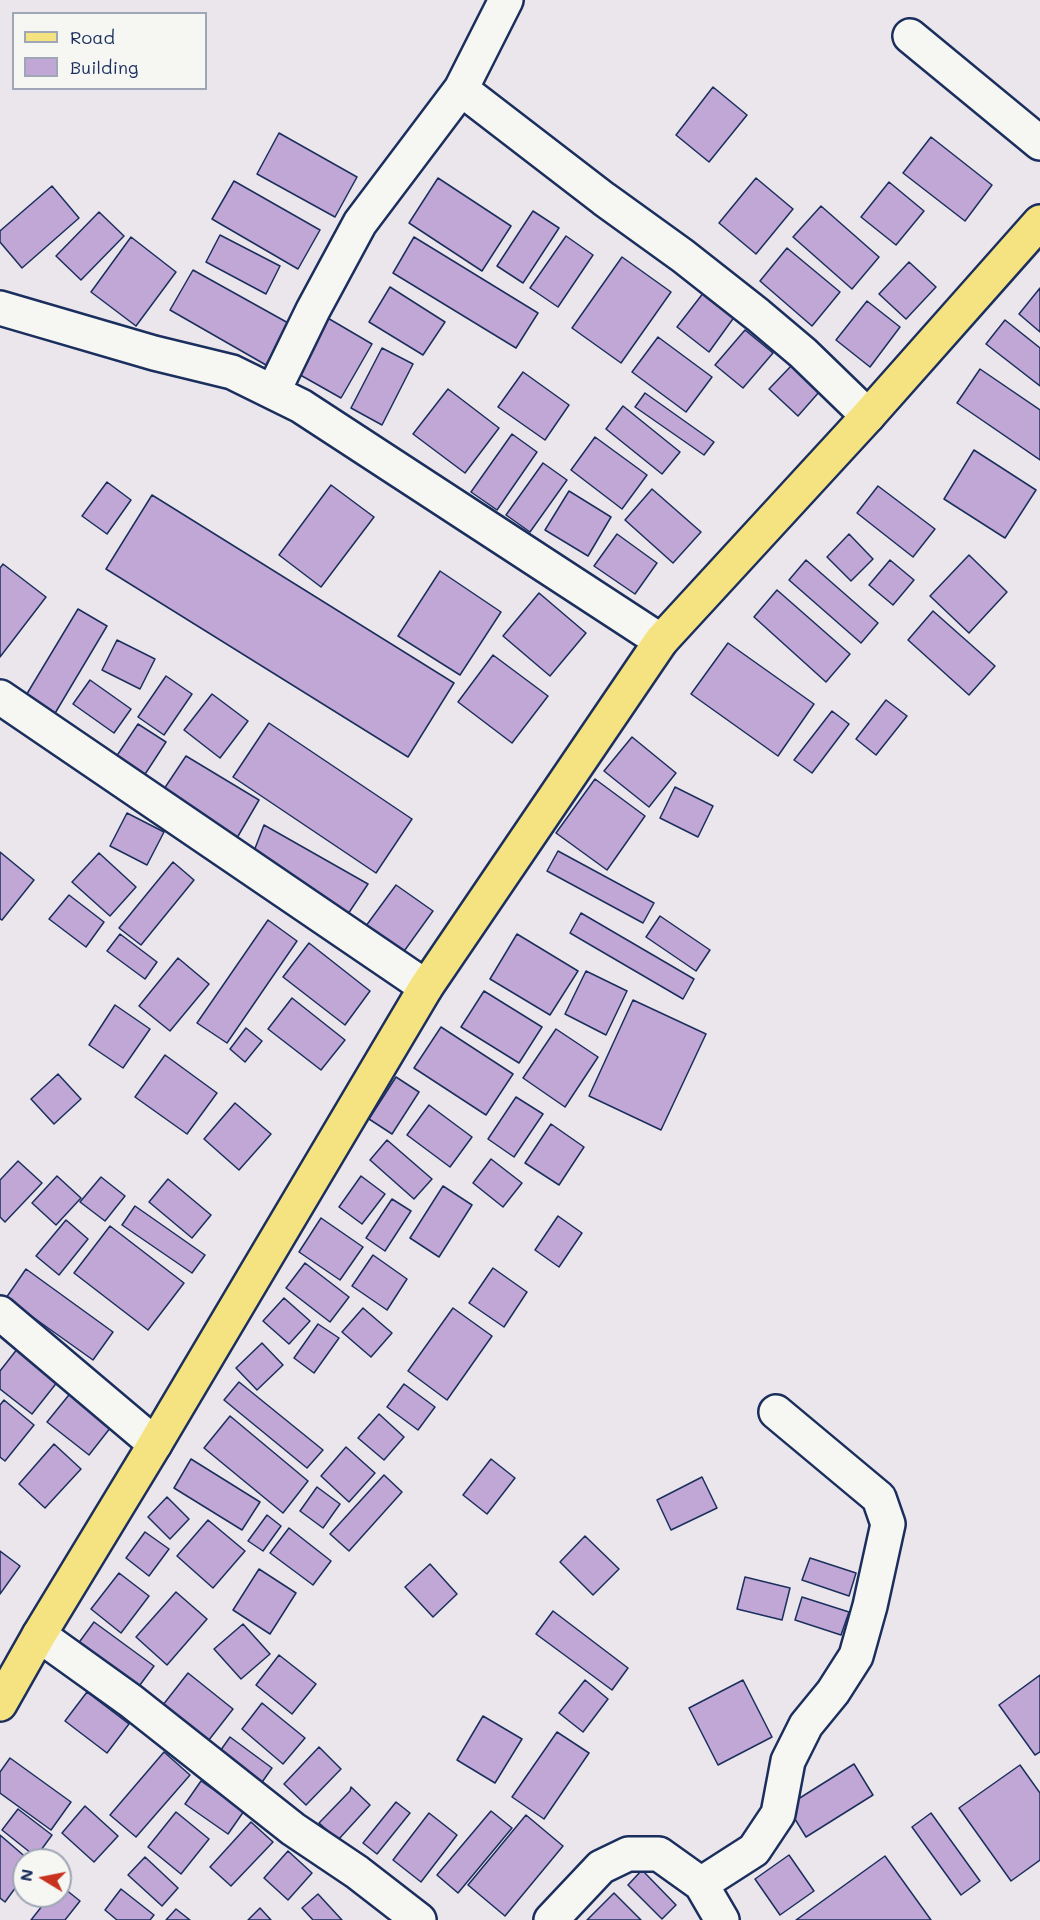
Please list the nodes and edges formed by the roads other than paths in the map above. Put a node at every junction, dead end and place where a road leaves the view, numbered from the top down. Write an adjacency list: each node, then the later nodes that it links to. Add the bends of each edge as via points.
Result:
1 (506, 0): 3 (street)
2 (910, 36): 4 (street)
3 (461, 89): 7 (street, via 360,223); 8 (street, via 683,255 803,353)
4 (1040, 142)
5 (1040, 222): 8 (main road)
6 (0, 308): 7 (street, via 232,372)
7 (273, 392): 9 (street, via 301,406)
8 (868, 416): 9 (main road)
9 (661, 641): 11 (main road)
10 (0, 697): 11 (street)
11 (426, 987): 14 (main road)
12 (0, 1313): 14 (street)
13 (776, 1412): 17 (street, via 879,1498 888,1524 856,1656 834,1692 806,1725 788,1761 778,1815 754,1850)
14 (155, 1444): 15 (main road)
15 (39, 1635): 16 (main road); 18 (street)
16 (0, 1704)
17 (701, 1884): 19 (street, via 659,1854 628,1854 601,1867); 20 (street)
18 (419, 1920)
19 (551, 1920)
20 (722, 1920)

